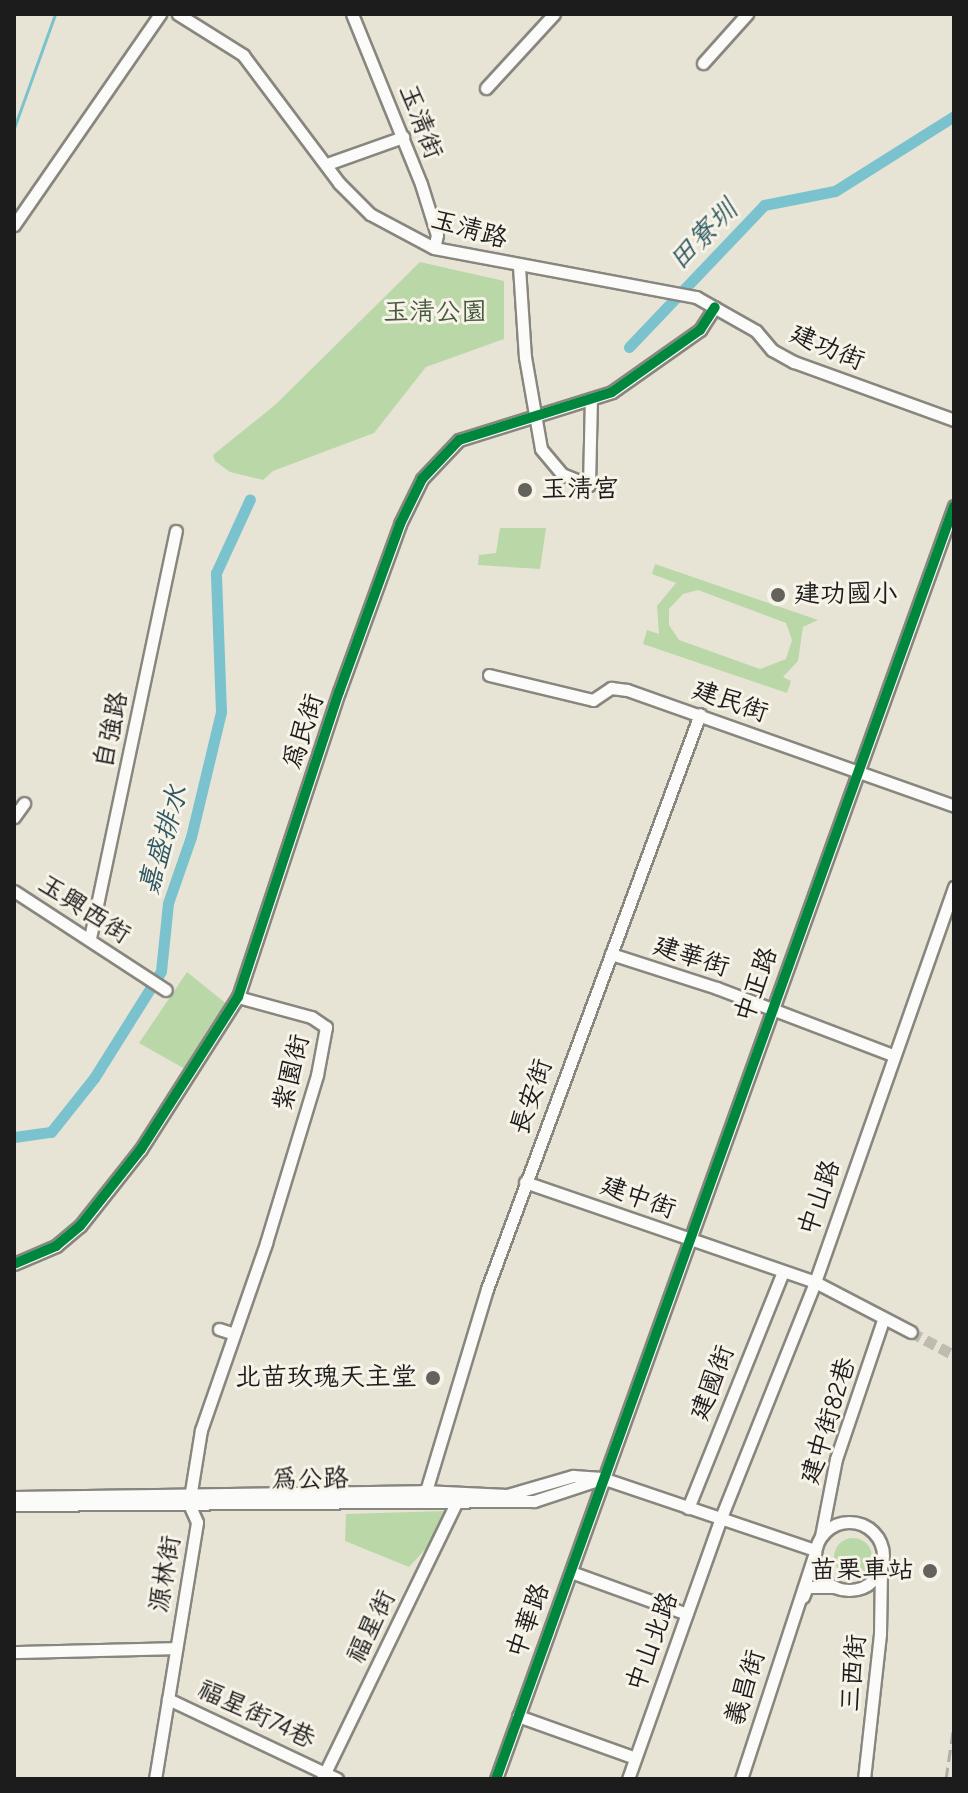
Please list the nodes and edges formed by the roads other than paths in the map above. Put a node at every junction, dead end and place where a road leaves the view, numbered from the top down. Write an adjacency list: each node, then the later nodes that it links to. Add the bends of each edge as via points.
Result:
1 (160, 14): 10 (street)
2 (178, 14): 9 (street, 玉清路, via 243,55)
3 (352, 14): 8 (street, 玉清街)
4 (554, 14): 7 (street)
5 (747, 14): 6 (street)
6 (703, 63)
7 (486, 88)
8 (403, 137): 9 (street); 11 (street, 玉清街, via 437,235)
9 (327, 164): 11 (street, 玉清路, via 370,214)
10 (14, 225)
11 (434, 248): 12 (street, 玉清路)
12 (519, 267): 13 (street, 玉清路); 16 (street)
13 (696, 297): 14 (street, 建功街)
14 (715, 307): 15 (street, 為民街, via 700,330 612,392); 17 (street, 建功街, via 794,362)
15 (591, 399): 16 (street, 為民街); 16 (street, via 589,485 551,463)
16 (533, 419): 31 (street, 為民街, via 459,440 416,490 339,692)
17 (954, 420)
18 (954, 506): 22 (street, 中正路)
19 (176, 531): 28 (street, 自強路)
20 (489, 675): 21 (street, 建民街, via 593,700 611,688 627,690)
21 (700, 714): 22 (street, 建民街); 29 (street, 長安街)
22 (859, 770): 24 (street, 建民街); 32 (street, 中正路)
23 (24, 803): 25 (street)
24 (954, 806)
25 (14, 817)
26 (954, 887): 33 (street, 中山路)
27 (14, 891): 28 (street, 玉興西街)
28 (90, 938): 30 (street, 玉興西街)
29 (611, 954): 32 (street, 建華街); 34 (street, 長安街)
30 (166, 990)
31 (238, 997): 35 (street, 紫園街, via 311,1017 326,1027); 37 (street, 為民街, via 141,1149 80,1226 56,1246)
32 (772, 1008): 33 (street, 建華街); 36 (street, 中正路)
33 (892, 1055): 39 (street, 中山路)
34 (525, 1182): 36 (street, 建中街); 45 (street, 長安街)
35 (274, 1219): 43 (street, 源林街)
36 (689, 1239): 38 (street, 建中街); 44 (street, 中正路)
37 (14, 1264)
38 (782, 1274): 39 (street, 建中街); 50 (street, 建國街)
39 (815, 1282): 40 (street, 建中街); 51 (street, 中山路)
40 (883, 1320): 42 (street, 建中街); 52 (street, 建中街82巷, via 836,1459)
41 (219, 1329): 43 (street)
42 (911, 1332)
43 (231, 1333): 48 (street, 源林街, via 205,1417)
44 (602, 1478): 47 (street, 為公路, via 534,1501); 50 (street); 55 (street, 中華路)
45 (423, 1496): 47 (street, 為公路); 48 (street, 為公路)
46 (14, 1497): 48 (street, 為公路)
47 (458, 1498): 64 (street, 福星街)
48 (189, 1499): 49 (street, 為公路); 59 (street, 源林街, via 197,1522)
49 (14, 1505)
50 (688, 1508): 51 (street)
51 (720, 1520): 53 (street); 58 (street, 中山北路)
52 (821, 1536): 53 (street); 54 (street, via 838,1523 870,1527 883,1546)
53 (815, 1552): 56 (street, via 820,1574); 57 (street, 義昌街)
54 (881, 1570): 56 (street, via 857,1590); 70 (street, 三西街, via 880,1634)
55 (571, 1572): 58 (street); 62 (street, 中華路)
56 (835, 1587): 57 (street, via 807,1587)
57 (793, 1610): 69 (street, 義昌街)
58 (687, 1614): 63 (street, 中山北路)
59 (175, 1648): 60 (street); 61 (street, 源林街)
60 (14, 1652)
61 (168, 1699): 64 (street, 福星街74巷); 65 (street, 源林街)
62 (518, 1716): 63 (street); 67 (street, 中華路)
63 (635, 1758): 68 (street, 中山北路)
64 (323, 1776): 66 (street, 福星街74巷)
65 (155, 1779)
66 (337, 1779)
67 (496, 1779)
68 (628, 1779)
69 (741, 1779)
70 (864, 1779)

